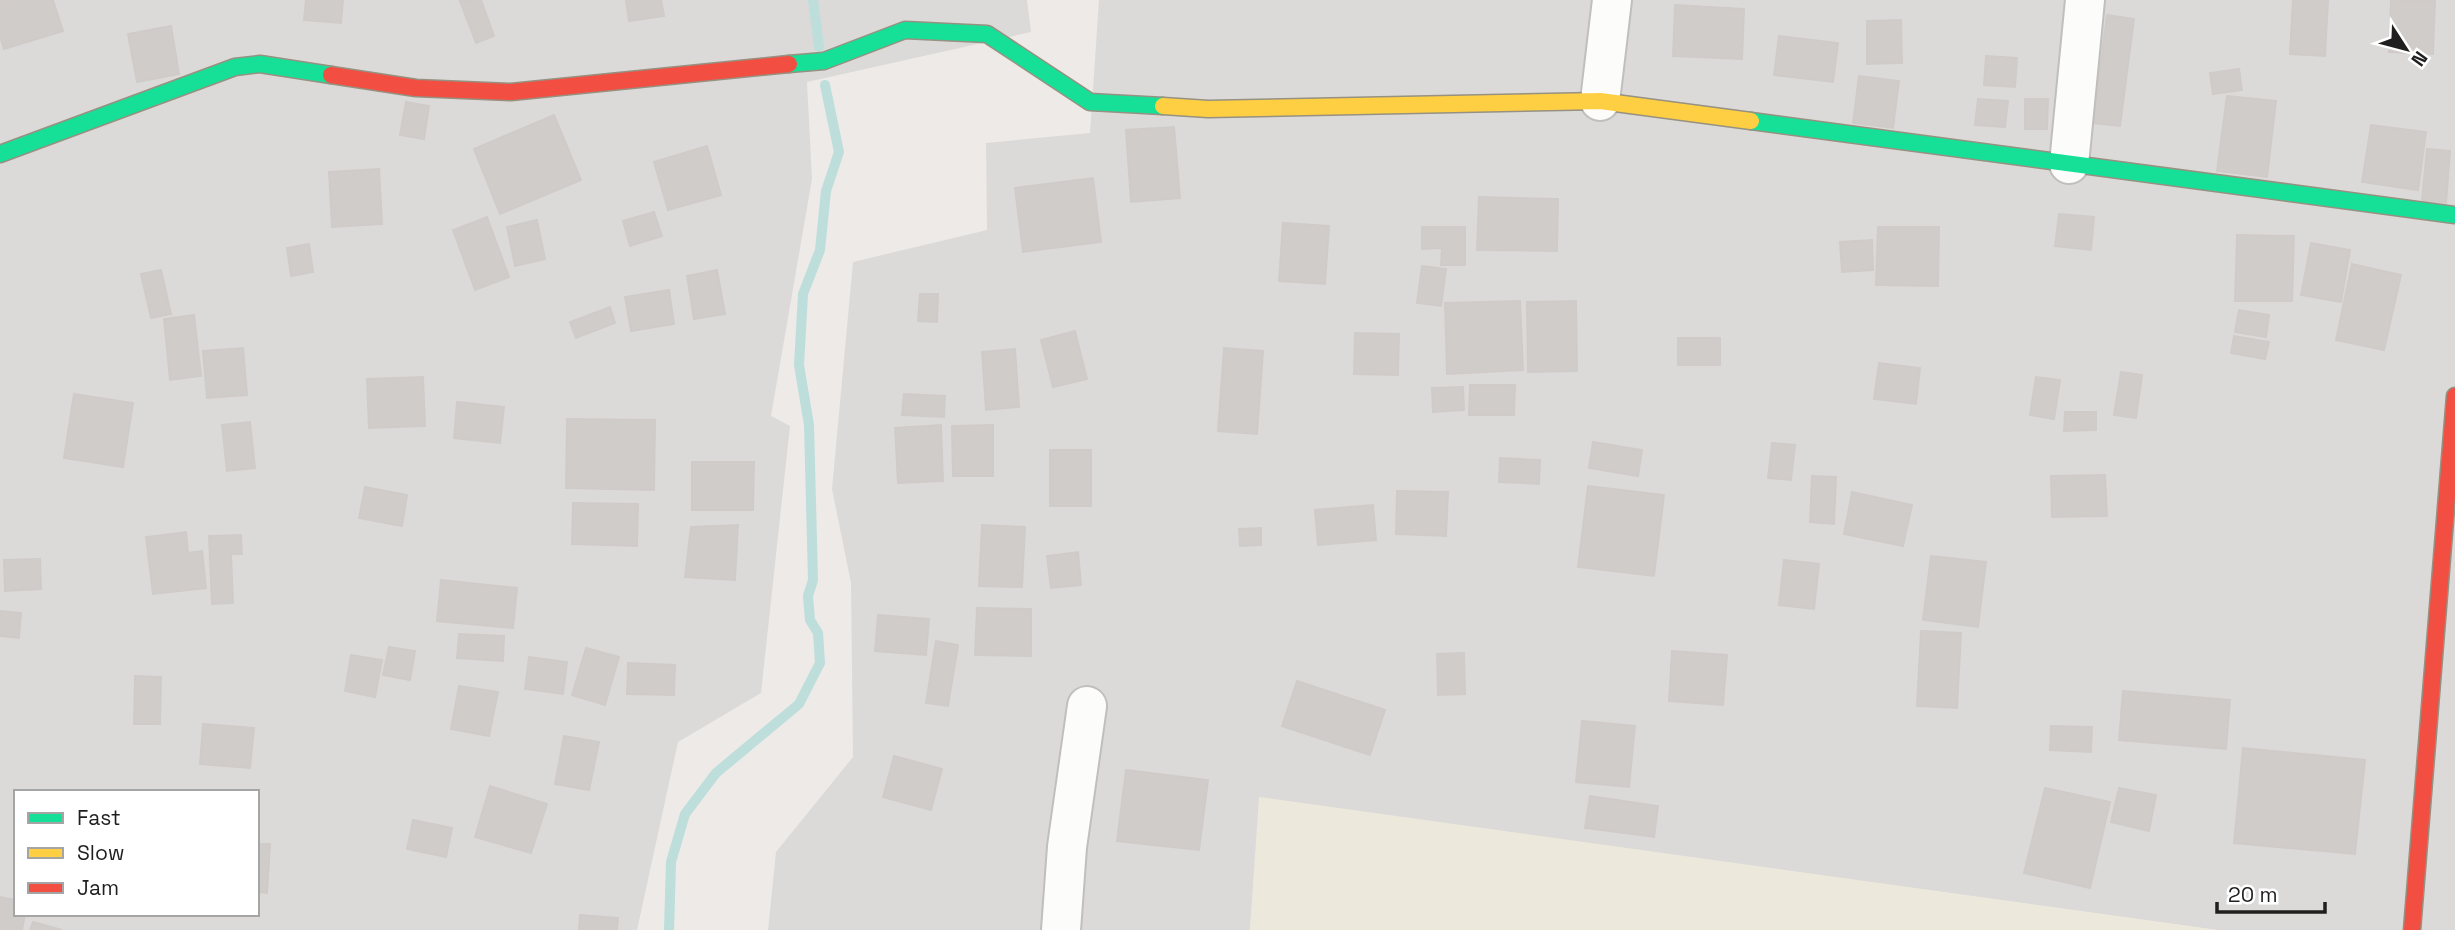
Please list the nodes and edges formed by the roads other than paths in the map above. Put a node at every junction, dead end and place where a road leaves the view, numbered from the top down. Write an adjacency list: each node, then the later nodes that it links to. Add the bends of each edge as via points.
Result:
1 (1612, 0): 3 (street)
2 (2085, 0): 5 (street)
3 (1600, 101): 4 (street, via 1208,109 1090,102 987,34 905,30 824,61 511,92 416,88 260,64 235,67); 5 (street)
4 (0, 154)
5 (2069, 164): 6 (street)
6 (2455, 215)
7 (2455, 396): 10 (street)
8 (1087, 706): 9 (street, via 1067,847)
9 (1061, 930)
10 (2412, 930)

